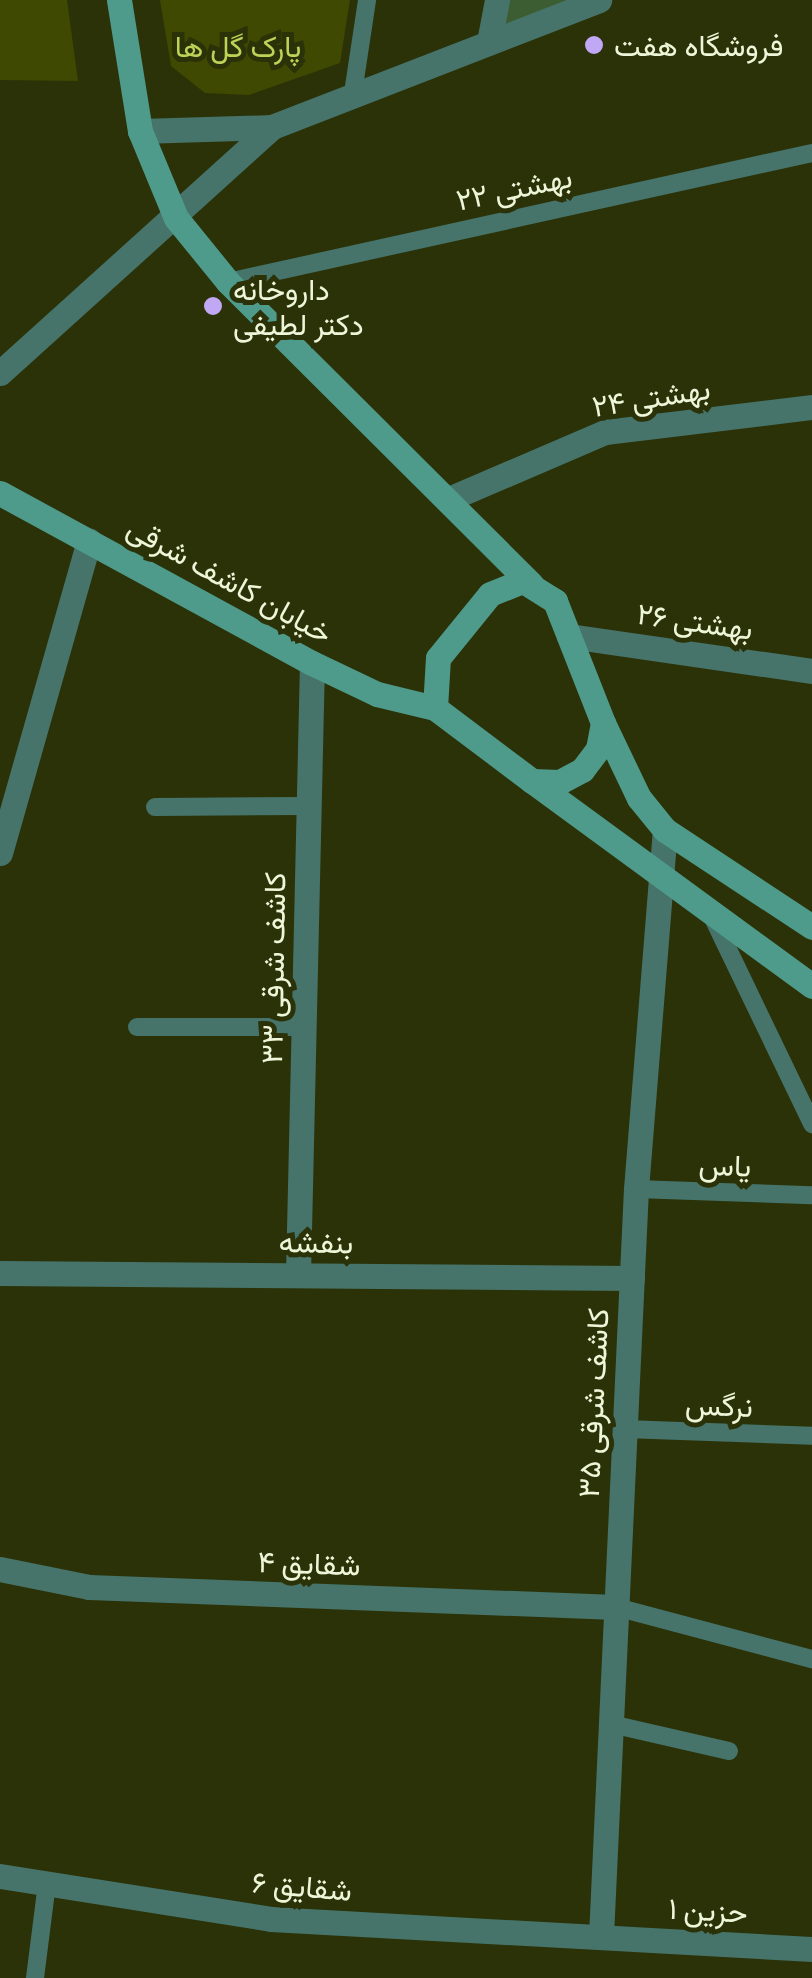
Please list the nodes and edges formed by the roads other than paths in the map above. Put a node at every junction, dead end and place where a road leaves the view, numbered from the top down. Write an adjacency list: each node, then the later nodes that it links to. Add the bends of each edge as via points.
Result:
1 (119, 0): 8 (main road)
2 (367, 0): 6 (lane)
3 (496, 0): 5 (street)
4 (599, 0): 5 (street)
5 (489, 42): 6 (street)
6 (353, 93): 7 (street)
7 (272, 127): 8 (street); 10 (street)
8 (140, 132): 10 (main road)
9 (812, 153): 11 (lane, بهشتی ۲۲)
10 (176, 218): 11 (main road); 12 (street)
11 (228, 282): 15 (main road)
12 (0, 373)
13 (812, 407): 15 (street, بهشتی ۲۴, via 605,432)
14 (0, 494): 16 (main road, خیابان کاشف شرقی)
15 (451, 498): 17 (main road)
16 (89, 540): 19 (main road, خیابان کاشف شرقی); 27 (street)
17 (532, 584): 18 (main road, via 556,601); 21 (main road, via 504,584 463,624 438,658)
18 (569, 636): 20 (street, بهشتی ۲۶); 22 (main road)
19 (312, 663): 21 (main road, خیابان کاشف شرقی, via 377,694); 24 (street, کاشف شرقی ۳۳)
20 (812, 670)
21 (435, 708): 23 (main road)
22 (603, 723): 23 (main road, via 598,749 582,770 559,782); 26 (main road, via 639,798)
23 (532, 781): 28 (main road)
24 (309, 806): 25 (lane); 33 (street, کاشف شرقی ۳۳)
25 (155, 807)
26 (665, 830): 28 (street, کاشف شرقی ۳۵); 30 (main road)
27 (0, 854)
28 (660, 874): 29 (main road); 35 (street, کاشف شرقی ۳۵)
29 (710, 911): 31 (main road); 34 (lane)
30 (812, 927)
31 (812, 986)
32 (137, 1027): 33 (lane)
33 (304, 1027): 38 (street, کاشف شرقی ۳۳)
34 (812, 1124)
35 (636, 1189): 36 (lane, یاس); 39 (street, کاشف شرقی ۳۵)
36 (812, 1195)
37 (0, 1272): 38 (street, بنفشه)
38 (298, 1274): 39 (street, بنفشه)
39 (632, 1278): 40 (street, کاشف شرقی ۳۵)
40 (624, 1428): 41 (lane, نرگس); 43 (street, کاشف شرقی ۳۵)
41 (812, 1436)
42 (0, 1569): 43 (street, شقایق ۴, via 90,1587)
43 (616, 1607): 44 (lane); 45 (street, کاشف شرقی ۳۵)
44 (812, 1659)
45 (611, 1724): 46 (lane); 49 (street, کاشف شرقی ۳۵)
46 (729, 1751)
47 (0, 1876): 48 (street, شقایق ۶)
48 (47, 1883): 49 (street, شقایق ۶, via 271,1919); 51 (lane)
49 (601, 1936): 50 (street, حزین ۱)
50 (812, 1948)
51 (35, 1978)

